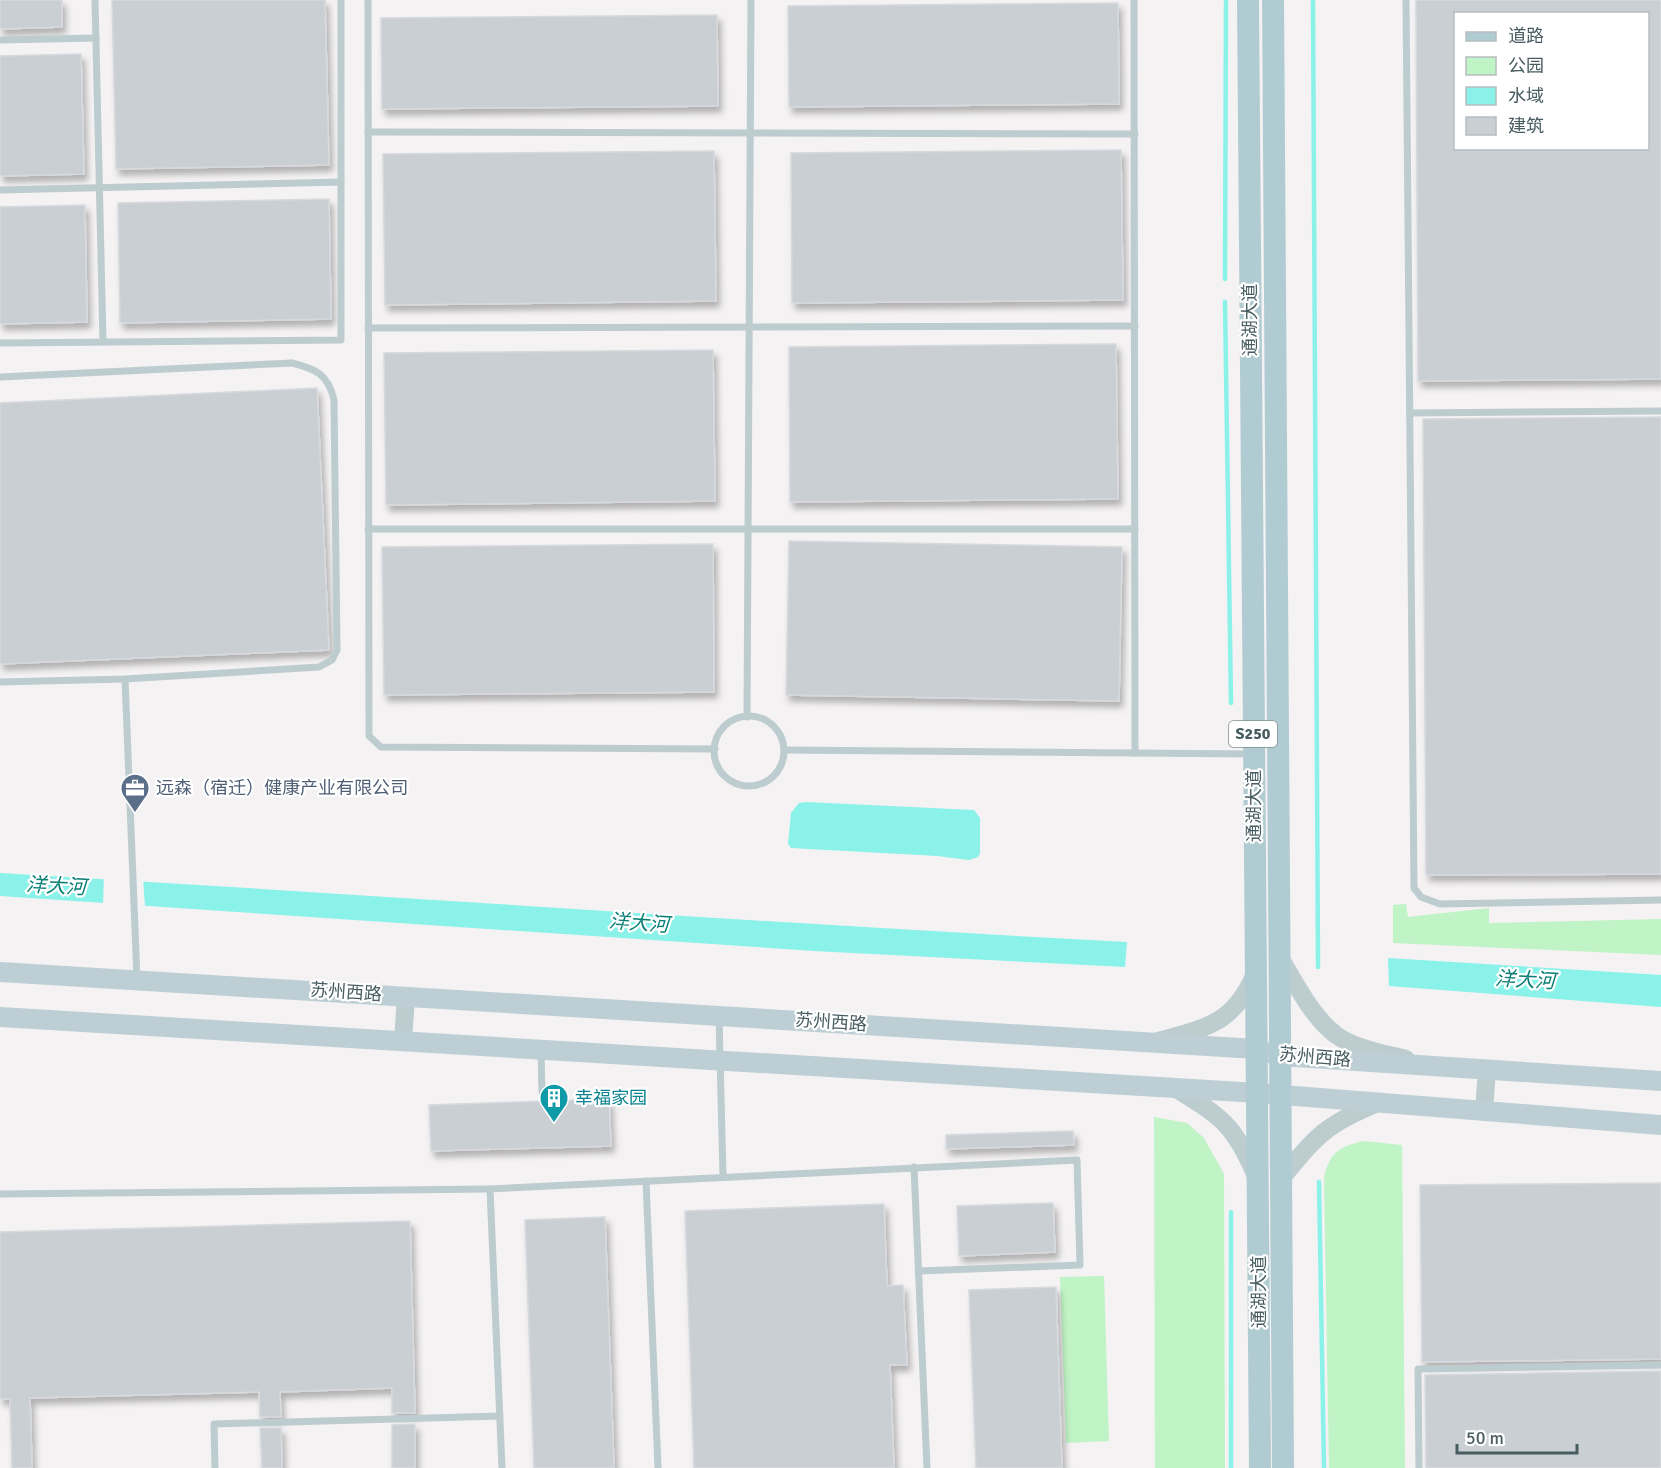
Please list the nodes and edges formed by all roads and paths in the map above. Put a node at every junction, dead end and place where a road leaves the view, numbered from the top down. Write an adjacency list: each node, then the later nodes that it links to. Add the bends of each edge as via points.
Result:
1 (95, 0): 9 (lane)
2 (341, 0): 14 (lane)
3 (368, 0): 11 (lane)
4 (751, 0): 12 (lane)
5 (1134, 0): 13 (lane)
6 (1248, 0): 34 (main road, 通湖大道 / S250)
7 (1273, 0): 35 (main road, 通湖大道 / S250)
8 (1406, 0): 24 (lane)
9 (96, 38): 10 (lane); 15 (lane)
10 (0, 40)
11 (368, 132): 12 (lane); 19 (lane)
12 (750, 133): 13 (lane); 18 (lane)
13 (1135, 134): 17 (lane)
14 (341, 182): 15 (lane); 20 (lane, via 341,340)
15 (99, 188): 16 (lane); 20 (lane)
16 (0, 190)
17 (1135, 326): 18 (lane); 27 (lane)
18 (749, 327): 19 (lane); 26 (lane)
19 (368, 328): 25 (lane)
20 (103, 342): 21 (lane)
21 (0, 343)
22 (0, 377): 28 (lane, via 292,363 313,368 330,384 334,400 338,636 338,650 332,660 320,667)
23 (1661, 411): 24 (lane)
24 (1410, 412): 36 (lane, via 1414,888 1421,897 1440,904)
25 (368, 529): 26 (lane); 31 (lane, via 368,729 369,736 381,747)
26 (748, 529): 27 (lane); 30 (lane)
27 (1135, 529): 33 (lane)
28 (125, 679): 29 (lane); 40 (lane)
29 (0, 682)
30 (747, 717): 31 (lane, via 726,725); 32 (lane, via 768,722 777,730)
31 (715, 749): 32 (lane, via 718,767 725,776 746,786 758,785 777,772)
32 (784, 750): 33 (lane)
33 (1135, 753): 34 (lane)
34 (1253, 754): 35 (lane); 39 (main road, 通湖大道 / S250)
35 (1276, 754): 37 (main road, 通湖大道 / S250)
36 (1661, 900)
37 (1279, 956): 48 (main road, 通湖大道 / S250); 50 (street, via 1308,1003 1336,1034 1361,1047)
38 (0, 972): 40 (main road, 苏州西路)
39 (1255, 975): 45 (street, via 1244,998 1218,1020 1198,1030); 46 (main road, 通湖大道 / S250)
40 (137, 979): 41 (main road, 苏州西路)
41 (406, 996): 42 (main road, 苏州西路); 44 (street)
42 (719, 1015): 45 (main road, 苏州西路); 49 (lane)
43 (0, 1017): 44 (main road)
44 (402, 1041): 47 (main road)
45 (1152, 1042): 46 (main road, 苏州西路)
46 (1256, 1049): 48 (main road, 苏州西路); 55 (main road, 通湖大道 / S250)
47 (541, 1050): 49 (main road); 54 (lane)
48 (1280, 1056): 50 (main road, 苏州西路); 55 (main road, 通湖大道 / S250)
49 (720, 1060): 53 (main road); 60 (lane)
50 (1431, 1066): 51 (main road, 苏州西路)
51 (1487, 1069): 52 (main road, 苏州西路); 57 (street)
52 (1661, 1081)
53 (1174, 1088): 55 (main road); 63 (street, via 1230,1127 1241,1141)
54 (542, 1092)
55 (1269, 1094): 56 (main road); 61 (main road, 通湖大道 / S250); 63 (main road, 通湖大道 / S250)
56 (1378, 1103): 57 (main road); 61 (street, via 1325,1129)
57 (1484, 1112): 58 (main road)
58 (1661, 1125)
59 (914, 1167): 60 (lane); 66 (lane); 66 (lane, via 1077,1160 1080,1265)
60 (723, 1176): 62 (lane)
61 (1281, 1179): 74 (main road, 通湖大道 / S250)
62 (646, 1180): 64 (lane); 71 (lane)
63 (1258, 1180): 73 (main road, 通湖大道 / S250)
64 (490, 1189): 65 (lane); 68 (lane)
65 (0, 1194)
66 (919, 1271): 72 (lane)
67 (1661, 1365): 75 (lane, via 1418,1369)
68 (500, 1416): 69 (lane, via 214,1424); 70 (lane)
69 (215, 1468)
70 (502, 1468)
71 (658, 1468)
72 (927, 1468)
73 (1260, 1468)
74 (1283, 1468)
75 (1419, 1468)

